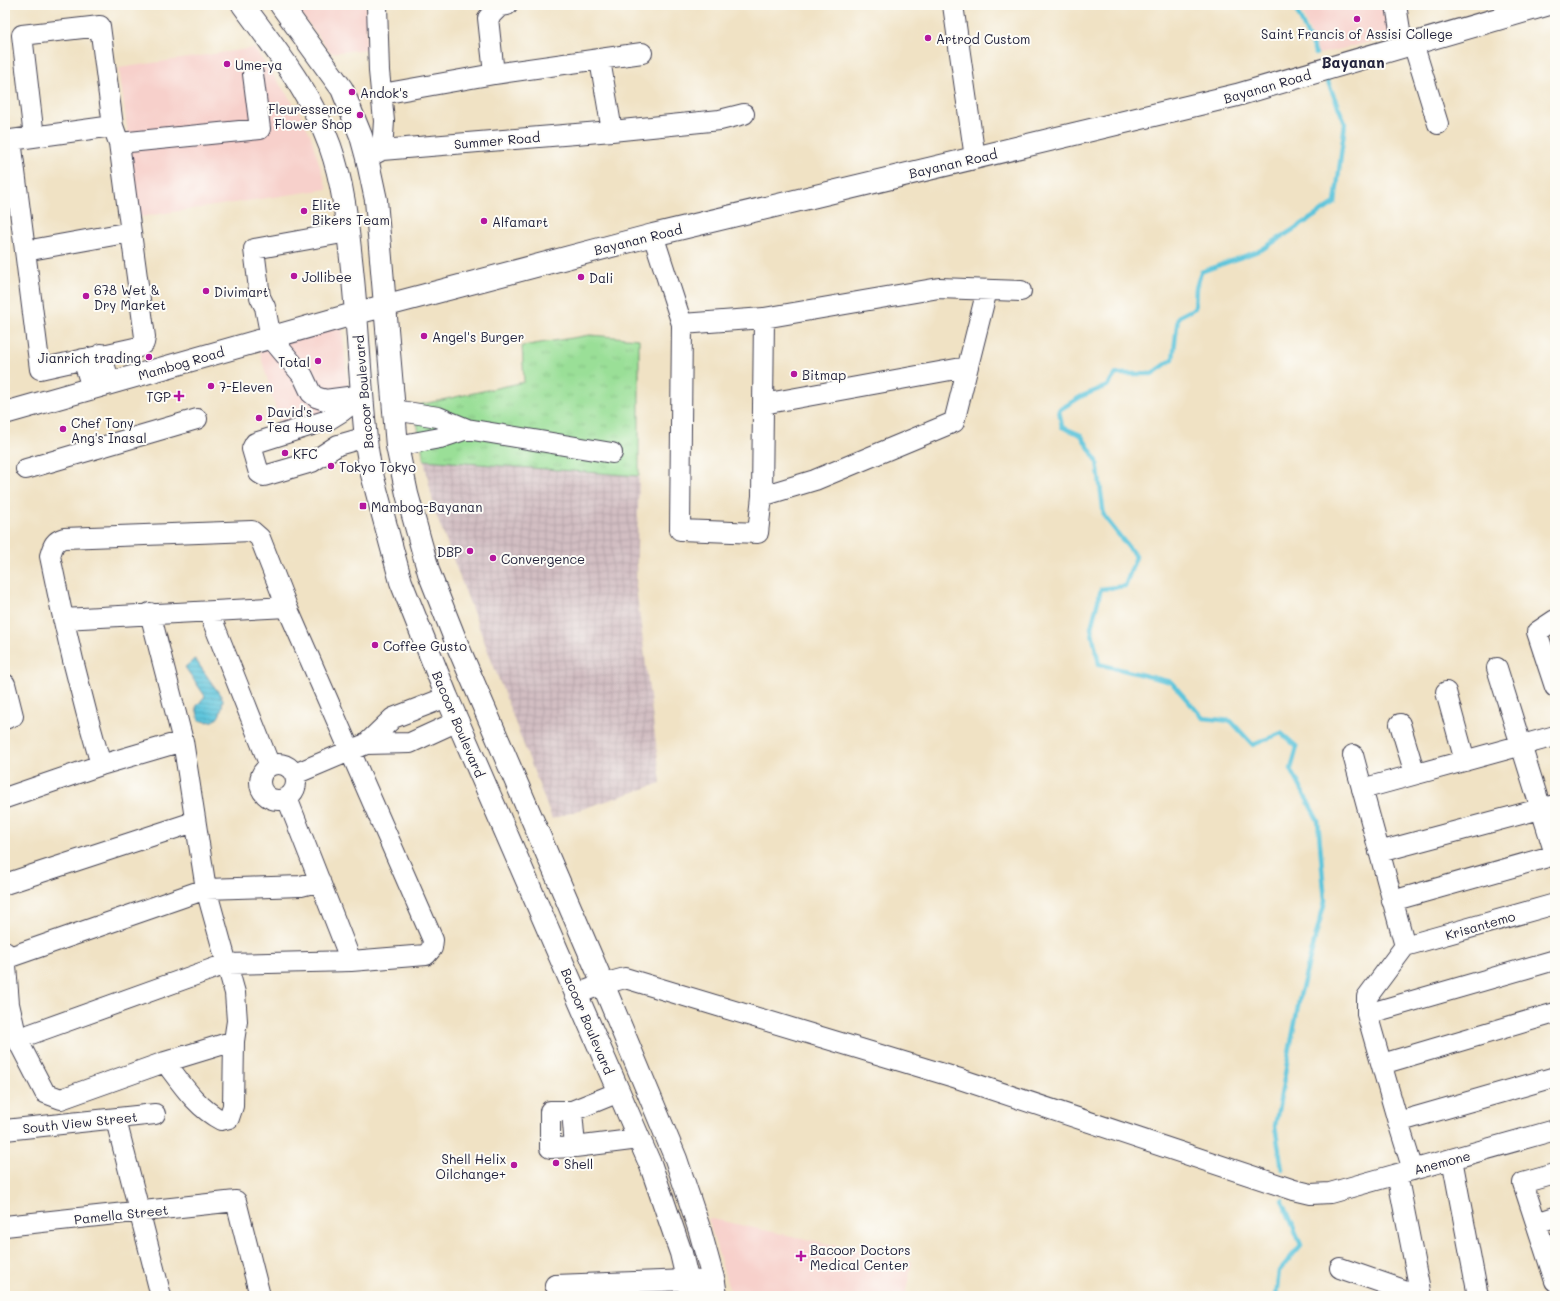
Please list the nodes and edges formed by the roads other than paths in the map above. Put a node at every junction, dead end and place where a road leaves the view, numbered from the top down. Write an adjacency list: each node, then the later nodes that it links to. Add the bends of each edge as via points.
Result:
1 (243, 5): 22 (main road, Bacoor Boulevard, via 291,69 318,118 336,165)
2 (281, 5): 19 (main road, via 342,89 361,136)
3 (377, 5): 13 (street)
4 (507, 5): 12 (street, via 500,6 488,18)
5 (953, 5): 20 (street)
6 (1396, 5): 8 (street, via 1400,30)
7 (1546, 5): 8 (main road, Bayanan Road)
8 (1409, 44): 15 (street); 20 (main road, Bayanan Road, via 1237,95)
9 (642, 53): 10 (street)
10 (600, 60): 12 (street); 16 (street)
11 (253, 74): 17 (street, via 260,129)
12 (494, 74): 13 (street)
13 (382, 94): 19 (street, via 384,121)
14 (744, 114): 16 (street, Summer Road, via 720,120)
15 (1438, 124)
16 (612, 131): 19 (street, Summer Road)
17 (116, 134): 18 (street); 18 (street, via 100,26 22,35); 21 (street)
18 (34, 137): 24 (street, via 11,140)
19 (375, 154): 27 (main road, via 376,200)
20 (975, 158): 23 (main road, Bayanan Road)
21 (131, 232): 24 (street); 32 (street, via 144,343 139,347)
22 (348, 232): 28 (main road, Bacoor Boulevard); 31 (street, via 254,249 260,297 265,307)
23 (653, 235): 27 (main road, Bayanan Road); 30 (street)
24 (25, 250): 32 (street, via 40,369)
25 (987, 290): 26 (street); 29 (street, via 939,288); 33 (street)
26 (1021, 291)
27 (385, 306): 28 (main road, Bayanan Road); 37 (main road)
28 (357, 313): 31 (main road, Mambog Road); 35 (main road, Bacoor Boulevard)
29 (764, 318): 30 (street); 36 (street)
30 (682, 324): 45 (street, via 680,530 758,533)
31 (271, 338): 34 (main road, Mambog Road); 35 (street, via 303,376 311,393 316,397 325,400)
32 (92, 356): 34 (street)
33 (967, 367): 36 (street); 45 (street, via 954,422 815,480)
34 (101, 386): 38 (main road, Mambog Road)
35 (363, 395): 41 (main road, Bacoor Boulevard); 41 (street, via 328,420 255,443 252,448 260,473 264,476 312,462 338,445)
36 (763, 404): 45 (street)
37 (394, 410): 40 (street, via 438,417); 42 (main road)
38 (5, 413)
39 (197, 419): 44 (street)
40 (467, 429): 42 (street, via 440,438); 43 (street)
41 (366, 437): 55 (main road, Bacoor Boulevard, via 370,467 401,582)
42 (397, 446): 86 (main road, via 414,519 440,604)
43 (612, 453)
44 (26, 469)
45 (762, 496)
46 (287, 607): 47 (street); 49 (street, via 260,538 252,531 64,538 57,540 50,556); 62 (street)
47 (209, 612): 48 (street); 66 (street)
48 (150, 613): 49 (street); 60 (street)
49 (62, 618): 65 (street)
50 (1555, 620): 53 (street, via 1538,632)
51 (1496, 668): 61 (street)
52 (5, 684): 56 (street, via 13,716)
53 (1555, 686)
54 (1446, 692): 64 (street)
55 (447, 698): 57 (main road, Bacoor Boulevard); 62 (street, via 394,718)
56 (5, 719)
57 (458, 721): 62 (street, via 410,743); 87 (main road, Bacoor Boulevard)
58 (1400, 724): 68 (street)
59 (1555, 736): 61 (street)
60 (183, 741): 65 (street); 73 (street)
61 (1520, 746): 64 (street); 72 (street)
62 (357, 747): 67 (street); 84 (street, via 433,940 432,948 426,956)
63 (1353, 755): 69 (street)
64 (1465, 761): 68 (street)
65 (101, 764): 70 (street)
66 (270, 766): 67 (street, via 287,766); 71 (street, via 260,779 262,790 265,795 275,800)
67 (295, 774): 71 (street, via 296,785)
68 (1415, 774): 69 (street)
69 (1362, 789): 74 (street)
70 (5, 798)
71 (287, 798): 76 (street)
72 (1548, 807): 74 (street); 75 (street)
73 (194, 822): 77 (street); 78 (street)
74 (1379, 852): 79 (street)
75 (1555, 855): 79 (street)
76 (320, 881): 78 (street, via 301,886); 84 (street)
77 (5, 884)
78 (206, 889): 82 (street); 85 (street)
79 (1392, 901): 81 (street)
80 (1555, 904): 81 (street, Krisantemo)
81 (1405, 946): 89 (street, via 1368,996)
82 (6, 955): 90 (street, via 9,1004)
83 (1555, 960): 89 (street)
84 (351, 961): 85 (street)
85 (226, 964): 90 (street); 91 (street, via 235,993 237,1021)
86 (602, 984): 87 (street, Anemone); 103 (street, Anemone, via 625,978 957,1078 1311,1194 1330,1193); 114 (main road, via 676,1159 700,1231)
87 (577, 994): 95 (main road, Bacoor Boulevard)
88 (1555, 1013): 93 (street)
89 (1367, 1014): 93 (street)
90 (17, 1039): 92 (street, via 45,1093 61,1099)
91 (234, 1041): 92 (street); 92 (street, via 232,1106 229,1118 221,1120 211,1115 186,1090)
92 (165, 1062)
93 (1382, 1064): 98 (street)
94 (1555, 1077): 98 (street)
95 (619, 1092): 101 (main road, Bacoor Boulevard); 101 (street, via 572,1111 575,1147)
96 (155, 1114): 97 (street, South View Street)
97 (116, 1120): 99 (street, South View Street); 105 (street)
98 (1398, 1122): 103 (street)
99 (5, 1130)
100 (1555, 1130): 102 (street, Anemone)
101 (639, 1139): 113 (main road, Bacoor Boulevard, via 661,1192)
102 (1452, 1159): 103 (street, Anemone); 118 (street)
103 (1405, 1172): 117 (street)
104 (1555, 1174): 107 (street, via 1523,1183)
105 (139, 1212): 108 (street, Pamella Street); 115 (street); 116 (street, Pamella Street, via 236,1201)
106 (1555, 1217): 107 (street)
107 (1536, 1223): 109 (street)
108 (5, 1226)
109 (1552, 1259): 111 (street)
110 (1340, 1268): 117 (street)
111 (1555, 1281)
112 (555, 1285): 113 (street)
113 (690, 1288): 114 (street)
114 (715, 1289)
115 (161, 1296)
116 (260, 1296)
117 (1421, 1296)
118 (1478, 1296)

